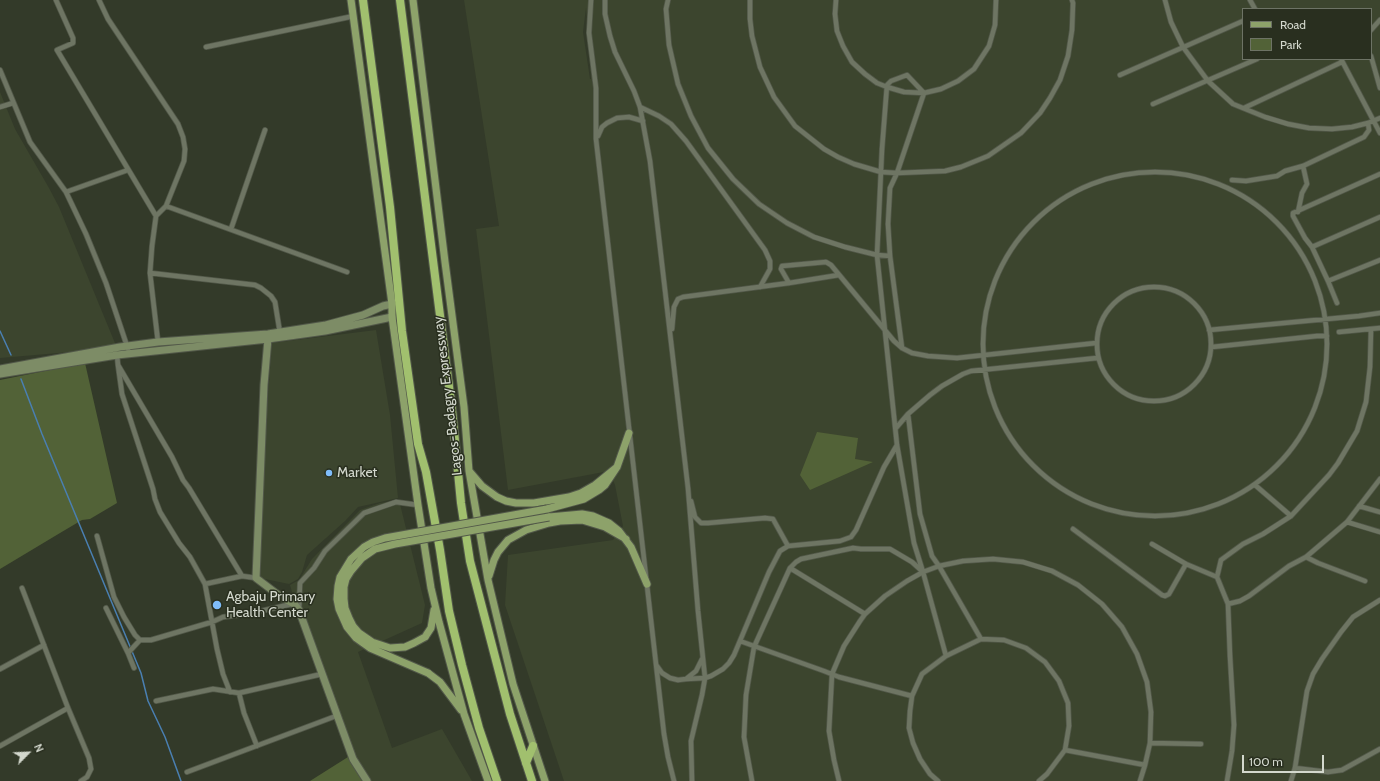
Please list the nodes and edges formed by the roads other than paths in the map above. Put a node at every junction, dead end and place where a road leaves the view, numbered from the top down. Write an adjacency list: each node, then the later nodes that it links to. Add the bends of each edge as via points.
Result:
1 (56, 0): 44 (street, via 74,38 73,43 57,50)
2 (99, 0): 50 (street, via 108,19 178,124 183,137 184,161)
3 (351, 0): 15 (main road)
4 (363, 0): 170 (highway, via 418,444 426,472 449,611 479,728)
5 (400, 0): 163 (highway, Lagos-Badagry Expressway, via 469,554 510,714)
6 (413, 0): 98 (main road, Lagos-Badagry Expressway, via 464,407)
7 (591, 0): 42 (street, via 589,33 596,88)
8 (605, 0): 34 (street, via 615,52)
9 (668, 0): 56 (street, via 666,8 670,45 678,84 708,148 733,179 759,204 786,223 830,243)
10 (750, 0): 45 (street, via 752,36 760,67 774,96 787,115 796,126 824,149 854,164)
11 (836, 0): 28 (street, via 838,30 852,62 877,83)
12 (1072, 0): 46 (street, via 1072,30 1068,56 1060,80 1040,113 1021,133 988,156 961,166 945,171)
13 (1165, 0): 21 (street, via 1171,22)
14 (997, 1): 30 (street, via 995,25 989,46 974,69 958,81)
15 (354, 16): 20 (street); 66 (main road)
16 (1380, 20): 18 (street)
17 (1242, 21): 21 (street)
18 (1373, 29): 19 (street)
19 (1380, 31)
20 (206, 47)
21 (1183, 47): 26 (street); 27 (street)
22 (1255, 60): 27 (street)
23 (1341, 60): 35 (street); 38 (street)
24 (1372, 60): 29 (street)
25 (0, 70): 31 (street)
26 (1120, 75)
27 (1208, 81): 32 (street); 35 (street, via 1233,104)
28 (886, 87): 30 (street, via 904,92); 30 (street, via 891,81 907,75); 45 (street)
29 (1380, 88)
30 (924, 93): 46 (street)
31 (13, 103): 33 (street); 49 (street, via 30,142)
32 (1153, 104)
33 (0, 107)
34 (640, 107): 37 (street); 64 (street, via 670,124 686,141 766,250 770,269)
35 (1244, 108): 39 (street, via 1288,124 1309,128 1332,129)
36 (1380, 118): 38 (street)
37 (643, 121): 42 (street, via 629,117 617,118 607,123); 78 (street)
38 (1374, 121): 39 (street); 41 (street)
39 (1368, 123): 43 (street, via 1369,130 1364,137)
40 (265, 130): 54 (street)
41 (1380, 133)
42 (596, 139): 95 (street)
43 (1303, 166): 48 (street, via 1277,176 1246,181); 51 (street, via 1307,184 1302,193)
44 (128, 170): 49 (street); 52 (street)
45 (881, 172): 46 (street); 56 (street)
46 (897, 173): 57 (street, via 890,188)
47 (1380, 174): 51 (street)
48 (1232, 180)
49 (66, 192): 84 (street, via 106,283)
50 (166, 206): 52 (street); 54 (street)
51 (1298, 212): 55 (street, via 1293,216)
52 (156, 216): 60 (street)
53 (1380, 217): 55 (street)
54 (231, 229): 59 (street)
55 (1312, 247): 62 (street)
56 (877, 255): 57 (street); 72 (street)
57 (890, 256): 83 (street)
58 (1380, 260): 62 (street)
59 (347, 272)
60 (150, 274): 75 (street, via 255,285 275,302); 80 (street)
61 (839, 275): 63 (street); 63 (street, via 826,262 780,267); 72 (street)
62 (1328, 281): 65 (street)
63 (790, 283): 64 (street)
64 (760, 287): 78 (street, via 678,299 674,307)
65 (1337, 303)
66 (392, 304): 68 (main road); 75 (main road, via 342,322)
67 (1380, 313): 69 (street)
68 (392, 317): 75 (main road, via 325,331); 102 (main road)
69 (1325, 319): 73 (street); 77 (street); 87 (street, via 1320,295 1302,256 1282,228 1262,209 1246,197 1194,175 1165,170 1137,171 1110,176 1076,190 1047,209 1011,247 997,272 989,295 984,323)
70 (1380, 328): 71 (street)
71 (1371, 329): 74 (street); 105 (street, via 1366,402 1358,431 1329,475)
72 (884, 330): 83 (street); 94 (street)
73 (1209, 330): 81 (street, via 1194,302 1181,293 1164,287 1137,288 1118,298 1110,306 1098,328); 82 (street)
74 (1340, 332)
75 (280, 334): 76 (main road)
76 (268, 336): 79 (main road); 120 (main road)
77 (1327, 336): 82 (street); 100 (street, via 1321,389 1307,426 1286,456)
78 (671, 337): 101 (street)
79 (227, 340): 80 (main road); 85 (main road)
80 (162, 342): 84 (main road); 85 (main road)
81 (1096, 343): 87 (street); 88 (street)
82 (1212, 347): 88 (street, via 1204,373 1195,384 1186,392 1158,402 1139,400 1119,390 1104,375)
83 (902, 348): 87 (street, via 912,353 943,358)
84 (128, 350): 85 (main road); 86 (main road); 90 (main road)
85 (166, 350)
86 (117, 355): 89 (street); 92 (main road)
87 (983, 356): 91 (street)
88 (1097, 358): 91 (street)
89 (118, 366): 118 (street); 123 (street, via 122,394 160,512)
90 (0, 369)
91 (985, 369): 93 (street, via 971,371 955,378); 100 (street, via 998,415 1026,459 1045,478 1087,503 1108,512 1127,516 1177,515 1202,510 1242,494)
92 (0, 374)
93 (908, 414): 94 (street); 115 (street, via 920,514 932,556)
94 (896, 428): 96 (street)
95 (629, 433): 97 (main road); 124 (street)
96 (897, 445): 112 (street, via 851,537 840,541); 117 (street, via 914,543)
97 (617, 467): 98 (main road, via 581,493 526,503 506,501 497,497 482,486); 154 (main road, bridge, via 605,485 591,496 573,503 385,538 364,547 351,559 340,577 337,599 347,627 356,638 370,648 435,678 445,687)
98 (469, 470): 121 (main road, Lagos-Badagry Expressway)
99 (1380, 481): 103 (street)
100 (1255, 485): 105 (street)
101 (688, 488): 112 (street, via 695,517 701,523 769,518 776,523); 141 (street)
102 (418, 505): 128 (main road); 131 (street, via 396,502 364,513 325,551 300,583)
103 (1359, 506): 104 (street); 106 (street)
104 (1380, 512)
105 (1291, 516): 119 (street, via 1221,560)
106 (1347, 522): 108 (street); 113 (street)
107 (1074, 529): 114 (street, via 1165,596)
108 (1380, 532)
109 (96, 536): 135 (street, via 114,596)
110 (626, 539): 121 (main road, via 605,527 582,520 536,526 508,540 502,546 494,560); 124 (main road); 128 (main road, bridge, via 609,524 593,516 570,514 549,517 375,549 362,558 351,571 344,586 345,608 353,626 372,642 390,648 405,647 425,637 431,628)
111 (1152, 544): 114 (street)
112 (788, 546): 136 (street, via 777,555)
113 (1306, 557): 122 (street); 129 (street, via 1289,566 1249,596)
114 (1186, 564): 119 (street)
115 (939, 566): 117 (street); 134 (street); 156 (street, via 993,558 1023,562 1052,571 1078,585 1102,604 1122,628 1137,654 1147,682 1151,712)
116 (790, 568): 117 (street, via 801,559 853,548 890,549); 132 (street); 138 (street)
117 (923, 572): 132 (street, via 885,596); 140 (street)
118 (242, 576): 120 (street); 123 (street)
119 (1217, 577): 129 (street)
120 (256, 578): 127 (main road)
121 (488, 580): 160 (main road, Lagos-Badagry Expressway, via 513,684)
122 (1365, 580)
123 (205, 584): 133 (street)
124 (647, 584): 142 (street)
125 (22, 588): 137 (street)
126 (1380, 600): 165 (street, via 1353,617 1313,674 1307,692)
127 (294, 604): 131 (main road); 133 (street, via 223,617)
128 (434, 604): 154 (main road)
129 (1228, 604): 180 (street, via 1234,725)
130 (106, 608): 139 (street)
131 (299, 610): 145 (main road)
132 (865, 614): 146 (street, via 844,646)
133 (212, 622): 135 (street, via 151,640); 149 (street, via 223,674)
134 (981, 639): 140 (street); 162 (street, via 1004,640 1026,648 1045,662 1059,681 1068,703 1069,726)
135 (140, 640): 139 (street)
136 (740, 641): 138 (street); 147 (street, via 726,666 718,673)
137 (44, 645): 144 (street); 153 (street)
138 (754, 647): 146 (street); 175 (street, via 746,695 744,737)
139 (129, 652): 143 (street)
140 (946, 656): 151 (street, via 922,674)
141 (703, 658): 147 (street); 148 (street, via 696,671)
142 (656, 664): 148 (street, via 666,676 678,680); 173 (street, via 664,734)
143 (134, 668)
144 (0, 669)
145 (322, 674): 150 (street); 155 (main road)
146 (832, 674): 151 (street); 176 (street, via 829,731)
147 (705, 678): 148 (street); 174 (street, via 691,741)
148 (686, 679)
149 (230, 692): 150 (street); 152 (street, via 213,689)
150 (239, 693): 159 (street)
151 (912, 696): 177 (street, via 910,728 914,743 920,759)
152 (156, 701)
153 (68, 708): 158 (street); 167 (street, via 91,770)
154 (464, 714): 169 (main road)
155 (336, 716): 159 (street); 168 (main road, via 353,760)
156 (1150, 743): 157 (street); 164 (street)
157 (1201, 744)
158 (0, 746)
159 (257, 746): 166 (street)
160 (533, 746): 163 (highway); 172 (main road, Lagos-Badagry Expressway)
161 (1380, 749): 165 (street, via 1342,770 1328,772)
162 (1065, 750): 164 (street); 178 (street)
163 (526, 763): 171 (highway, Lagos-Badagry Expressway)
164 (1145, 765): 179 (street)
165 (1295, 768): 181 (street)
166 (187, 772)
167 (81, 781)
168 (367, 781)
169 (488, 781)
170 (497, 781)
171 (532, 781)
172 (545, 781)
173 (674, 781)
174 (692, 781)
175 (752, 781)
176 (839, 781)
177 (938, 781)
178 (1039, 781)
179 (1140, 781)
180 (1227, 781)
181 (1291, 781)

